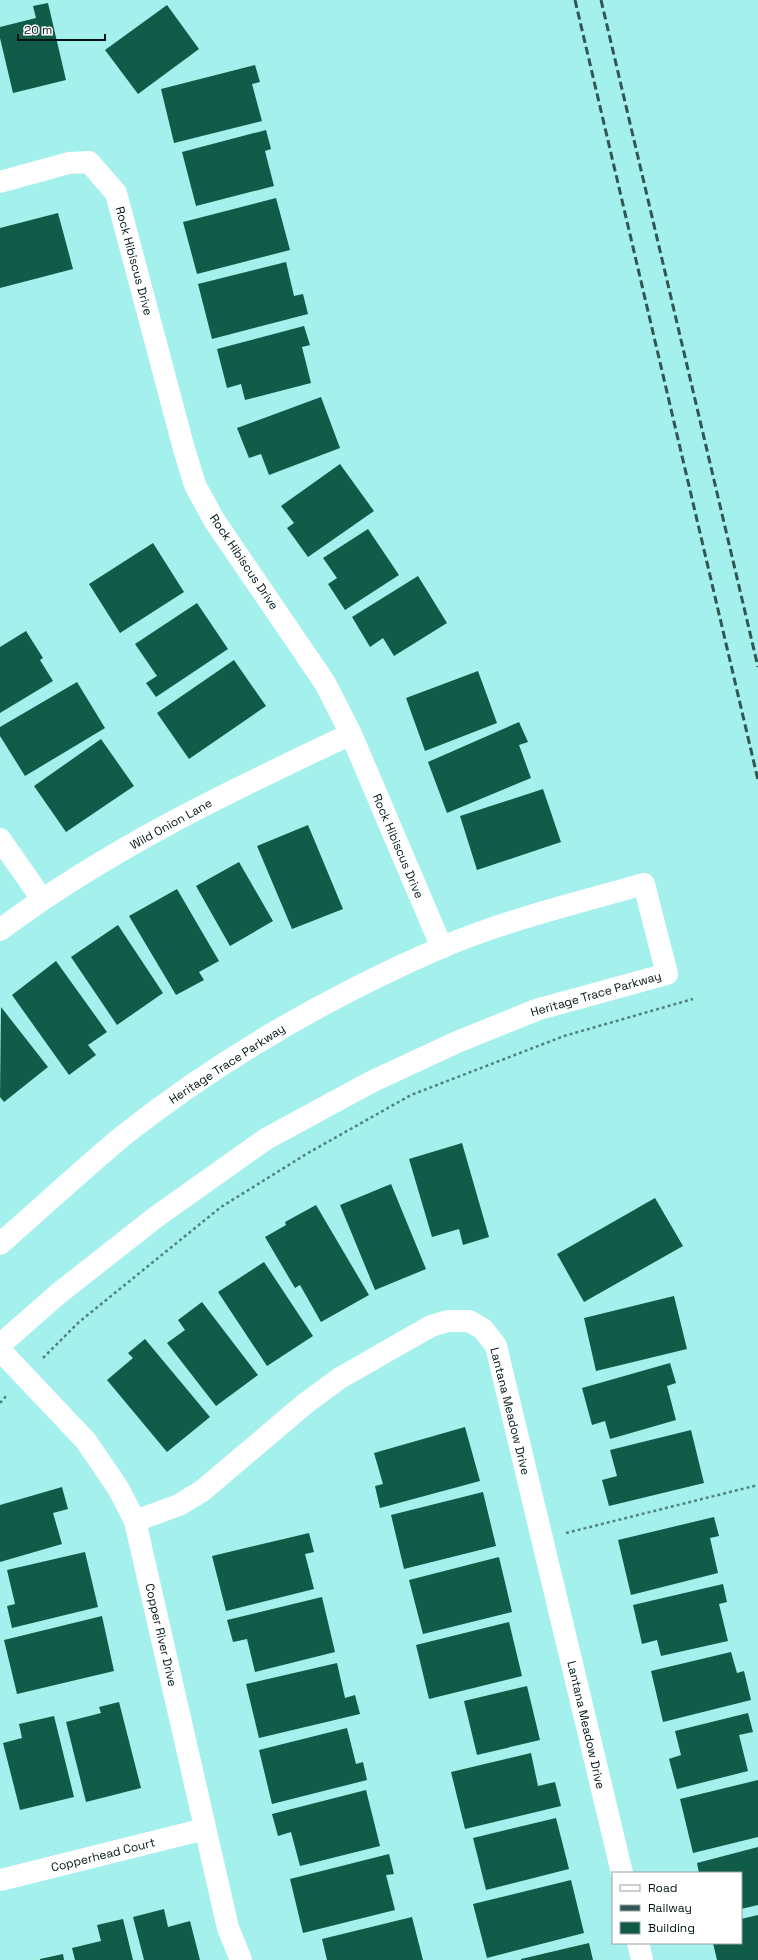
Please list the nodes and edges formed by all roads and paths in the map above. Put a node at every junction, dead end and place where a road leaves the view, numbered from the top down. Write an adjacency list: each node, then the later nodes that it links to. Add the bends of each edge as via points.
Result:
1 (0, 182): 2 (street, Rock Hibiscus Drive, via 69,162 89,162 116,193 195,485 214,520 325,683)
2 (351, 734): 4 (street, Wild Onion Lane, via 231,791 142,839); 6 (street, Rock Hibiscus Drive)
3 (0, 839): 4 (street)
4 (42, 899): 5 (street, Wild Onion Lane)
5 (0, 930)
6 (442, 948): 8 (street, Heritage Trace Parkway, via 291,1022 226,1062 124,1136); 9 (street, Heritage Trace Parkway, via 512,921 644,884 666,974 539,1009 457,1042 371,1082 266,1139 156,1217 58,1294)
7 (693, 999): 11 (path, via 564,1036 411,1095 308,1153 222,1207 79,1322)
8 (0, 1244)
9 (0, 1346)
10 (0, 1350): 11 (street, Copper River Drive)
11 (25, 1377): 12 (path); 14 (street, Copper River Drive, via 86,1441 118,1488)
12 (0, 1403)
13 (758, 1485): 15 (path)
14 (134, 1521): 15 (street, Lantana Meadow Drive, via 179,1505 202,1491 306,1403 340,1378 431,1326 448,1321 469,1320 483,1329 496,1346); 16 (street, Copper River Drive)
15 (542, 1539): 17 (street, Lantana Meadow Drive)
16 (205, 1829): 18 (street, Copperhead Court); 20 (street, Copper River Drive, via 228,1928)
17 (622, 1872)
18 (0, 1880)
19 (638, 1944): 21 (street)
20 (241, 1960)
21 (642, 1960)

